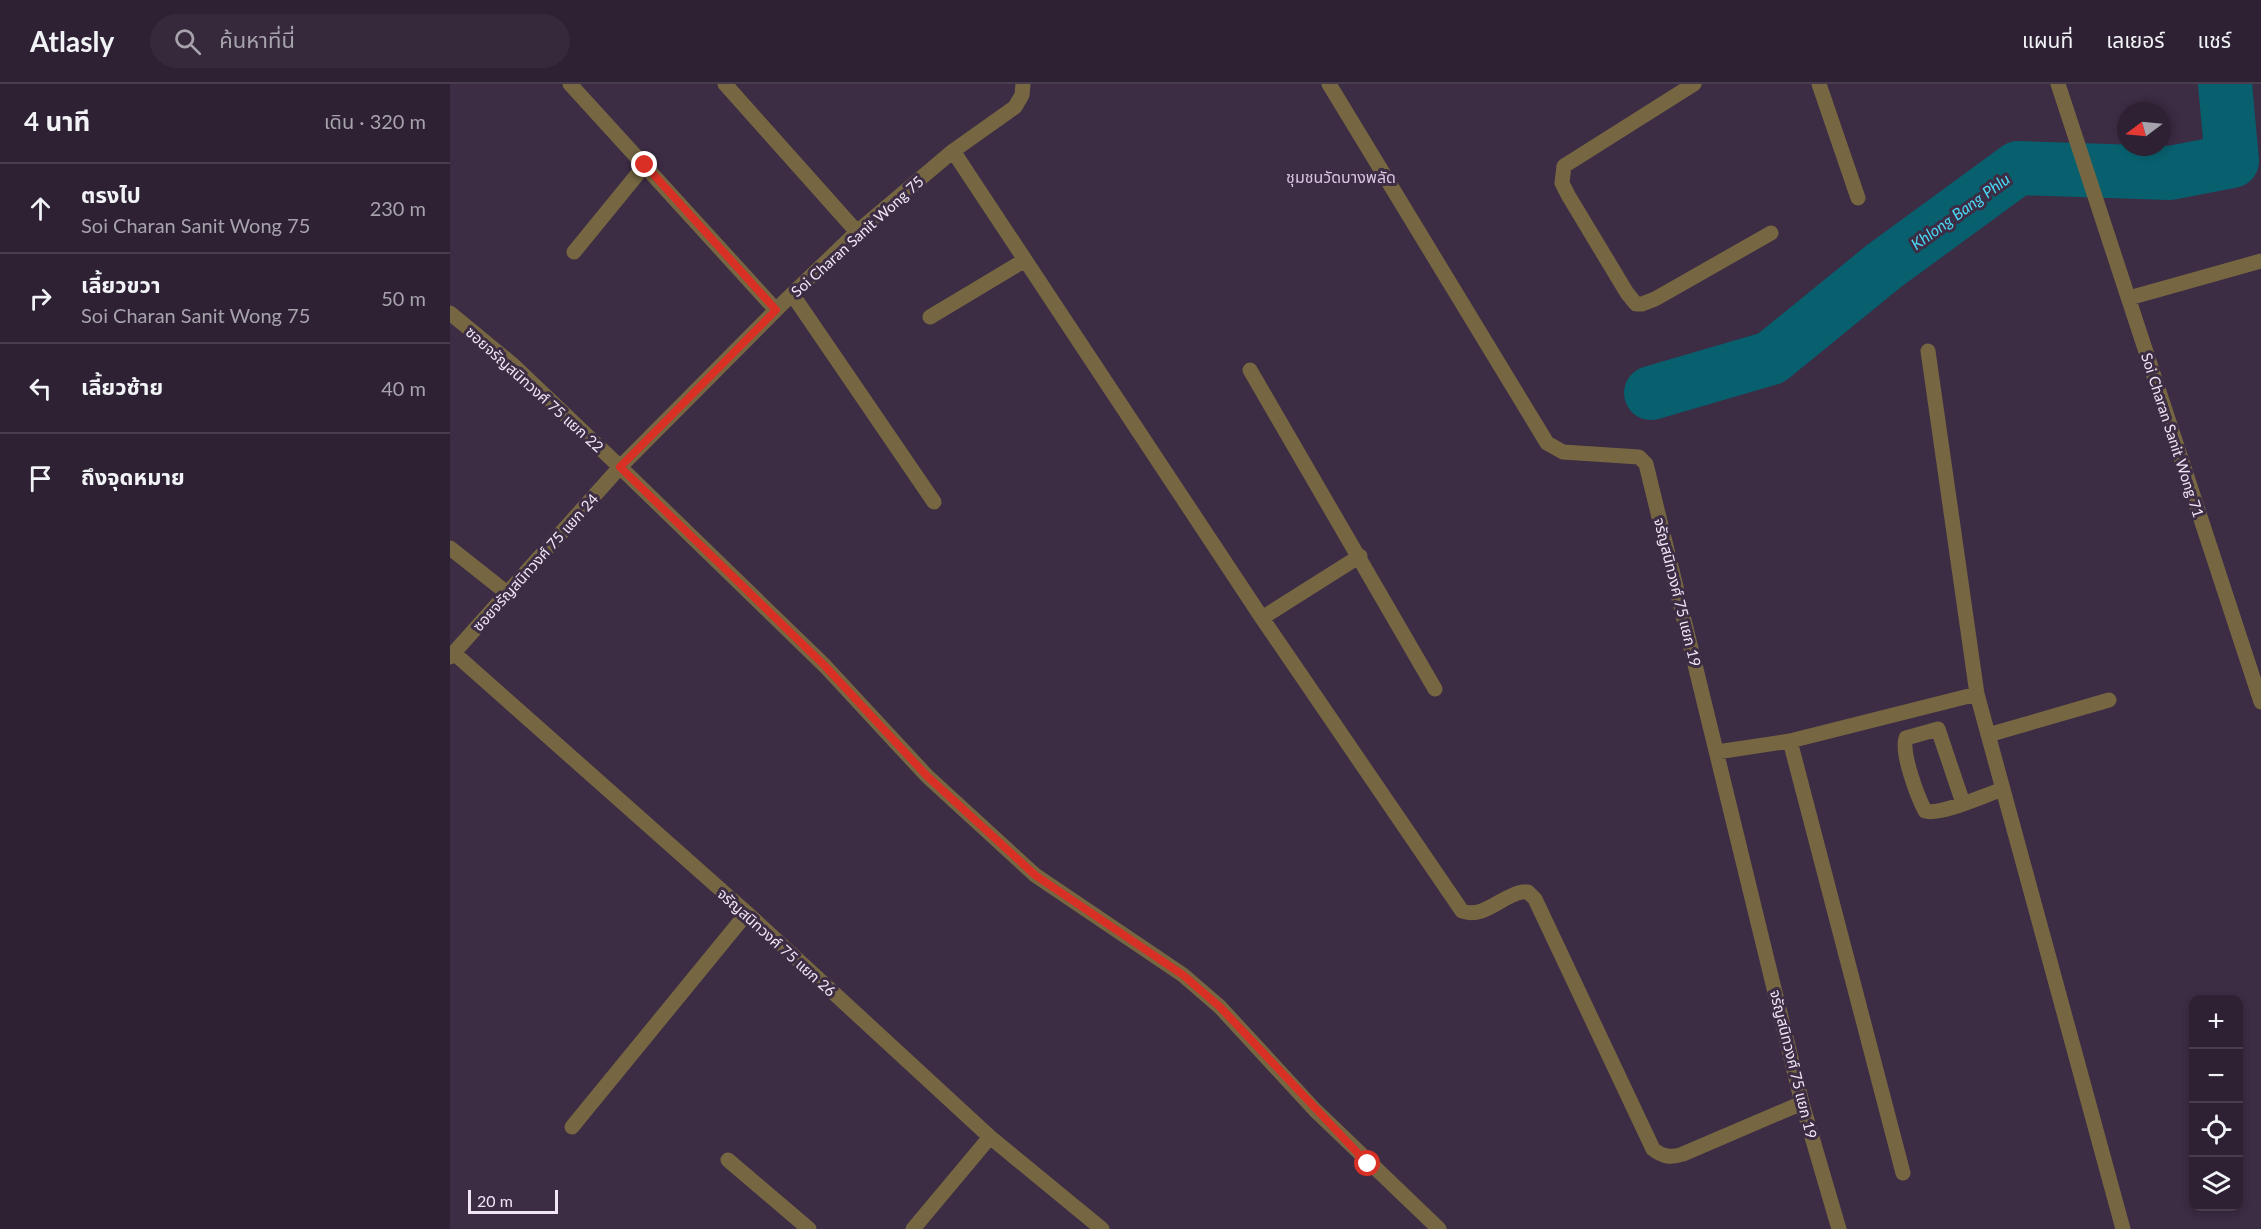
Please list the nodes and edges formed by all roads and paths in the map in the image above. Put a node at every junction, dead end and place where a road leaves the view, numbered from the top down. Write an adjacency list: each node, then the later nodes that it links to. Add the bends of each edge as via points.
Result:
1 (570, 84): 9 (street)
2 (725, 84): 11 (street)
3 (1023, 84): 8 (street, Soi Charan Sanit Wong 75, via 1015,107)
4 (1329, 84): 36 (street, จรัญสนิทวงศ์ 75 แยก 19, via 1547,443 1563,452 1638,457 1646,464)
5 (1694, 84): 12 (street, via 1564,166 1562,183 1568,195 1636,304 1655,298)
6 (1819, 84): 10 (street)
7 (2058, 84): 17 (street, Soi Charan Sanit Wong 71)
8 (953, 151): 11 (street, Soi Charan Sanit Wong 75); 14 (street)
9 (645, 165): 13 (street); 18 (street)
10 (1858, 198)
11 (857, 232): 16 (street, Soi Charan Sanit Wong 75)
12 (1771, 233)
13 (574, 252)
14 (1025, 260): 20 (street); 28 (street)
15 (2261, 261): 17 (street)
16 (792, 294): 18 (street, Soi Charan Sanit Wong 75); 24 (street)
17 (2128, 298): 33 (street, Soi Charan Sanit Wong 71)
18 (776, 310): 23 (street, Soi Charan Sanit Wong 75)
19 (450, 313): 23 (street, ซอยจรัญสนิทวงศ์ 75 แยก 22, via 512,364)
20 (930, 317)
21 (1928, 351): 31 (street)
22 (1250, 370): 26 (street)
23 (620, 467): 27 (street, ซอยจรัญสนิทวงศ์ 75 แยก 24); 48 (street, via 825,666 927,776 1035,875 1183,975 1220,1007 1323,1118)
24 (934, 502)
25 (450, 548): 27 (street)
26 (1360, 556): 28 (street); 30 (street)
27 (507, 593): 29 (street, ซอยจรัญสนิทวงศ์ 75 แยก 24)
28 (1262, 618): 40 (street, via 1462,911 1479,912 1522,892 1535,899 1653,1149 1672,1157 1683,1154)
29 (452, 655): 39 (street, จรัญสนิทวงศ์ 75 แยก 26)
30 (1435, 689)
31 (1977, 694): 34 (street); 35 (street)
32 (2109, 700): 34 (street)
33 (2261, 702)
34 (1988, 735): 37 (street)
35 (1790, 741): 36 (street); 44 (street)
36 (1717, 752): 40 (street, จรัญสนิทวงศ์ 75 แยก 19)
37 (2002, 789): 38 (street); 50 (street)
38 (1963, 802): 38 (street, via 1934,812 1924,811 1906,755 1906,738 1938,729)
39 (747, 913): 41 (street); 42 (street, จรัญสนิทวงศ์ 75 แยก 26)
40 (1802, 1103): 49 (street, จรัญสนิทวงศ์ 75 แยก 19)
41 (572, 1127)
42 (990, 1137): 46 (street); 47 (street, จรัญสนิทวงศ์ 75 แยก 26)
43 (728, 1160): 45 (street)
44 (1903, 1173)
45 (809, 1229)
46 (913, 1229)
47 (1102, 1229)
48 (1439, 1229)
49 (1839, 1229)
50 (2123, 1229)

